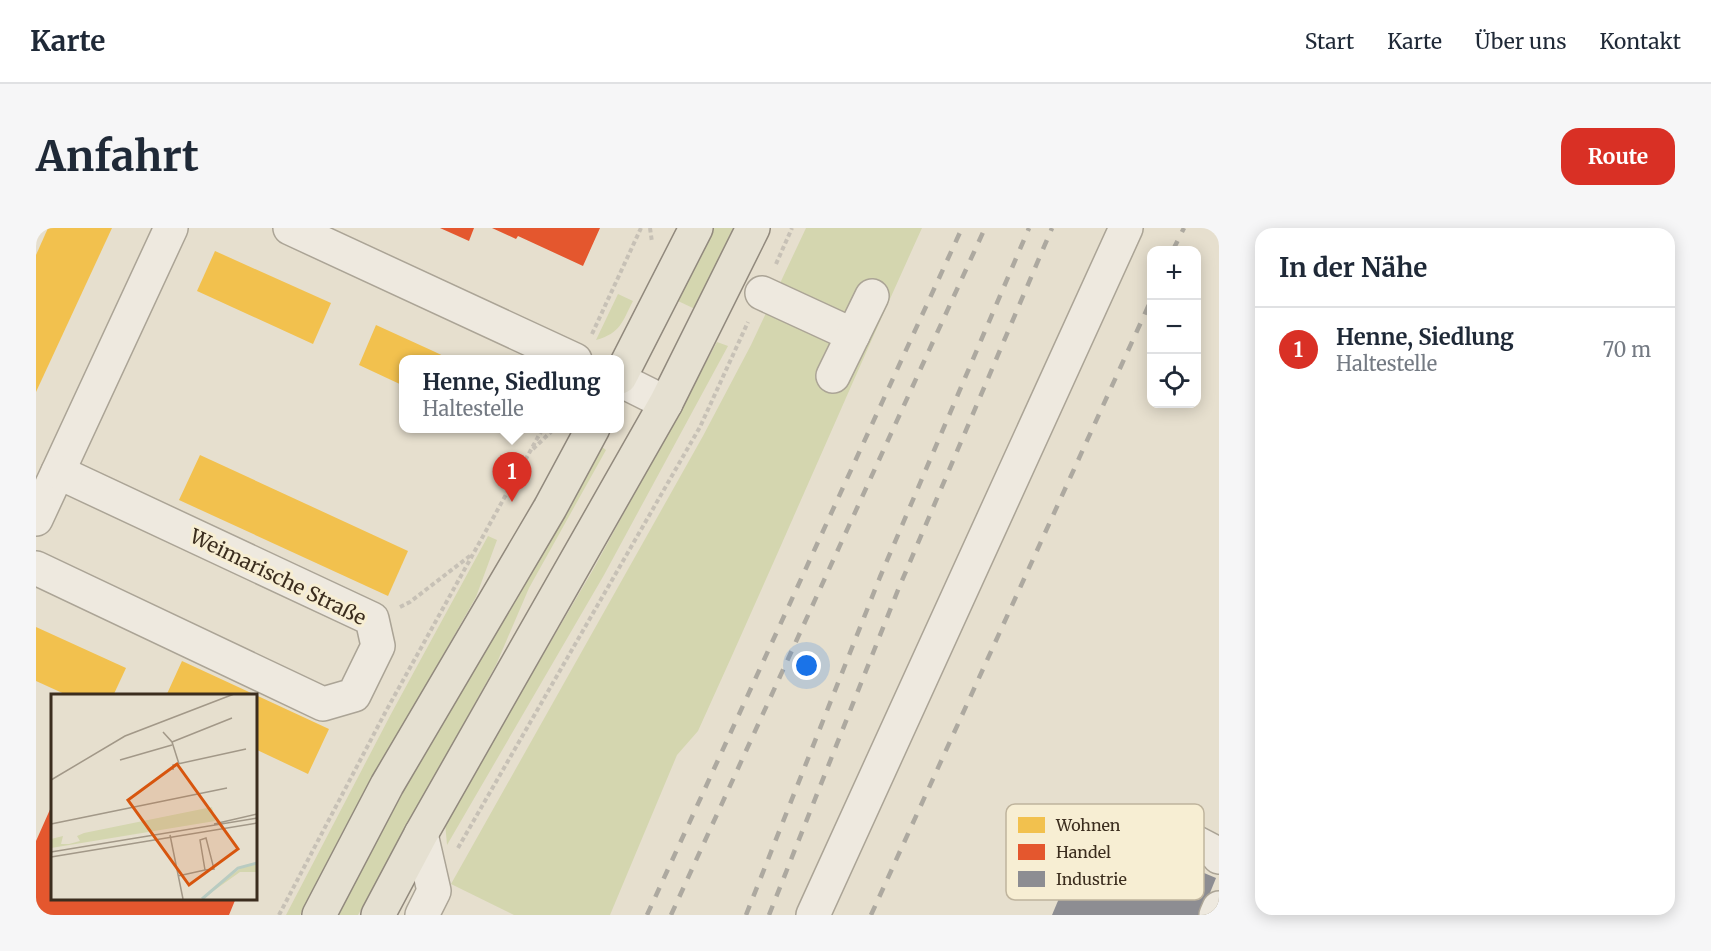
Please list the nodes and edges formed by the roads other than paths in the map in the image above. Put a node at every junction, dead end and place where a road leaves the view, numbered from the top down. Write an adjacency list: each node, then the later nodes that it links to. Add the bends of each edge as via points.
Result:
1 (171, 228): 15 (street)
2 (290, 228): 9 (street)
3 (696, 228): 10 (main road)
4 (753, 228): 13 (main road)
5 (1126, 228): 25 (street)
6 (762, 293): 8 (street)
7 (872, 296): 8 (street)
8 (853, 335): 11 (street)
9 (582, 350)
10 (624, 371)
11 (833, 376)
12 (624, 381): 13 (street)
13 (666, 403): 18 (main road)
14 (591, 433): 22 (main road, via 387,785)
15 (58, 472): 16 (street); 17 (street, Weimarische Straße, via 372,619 378,646 354,695 323,704)
16 (36, 519)
17 (36, 568)
18 (421, 834): 23 (main road); 24 (street, via 434,891)
19 (1204, 847): 20 (street)
20 (1219, 857)
21 (1219, 908): 26 (street)
22 (319, 915)
23 (378, 915)
24 (422, 915)
25 (813, 915)
26 (1216, 915)

